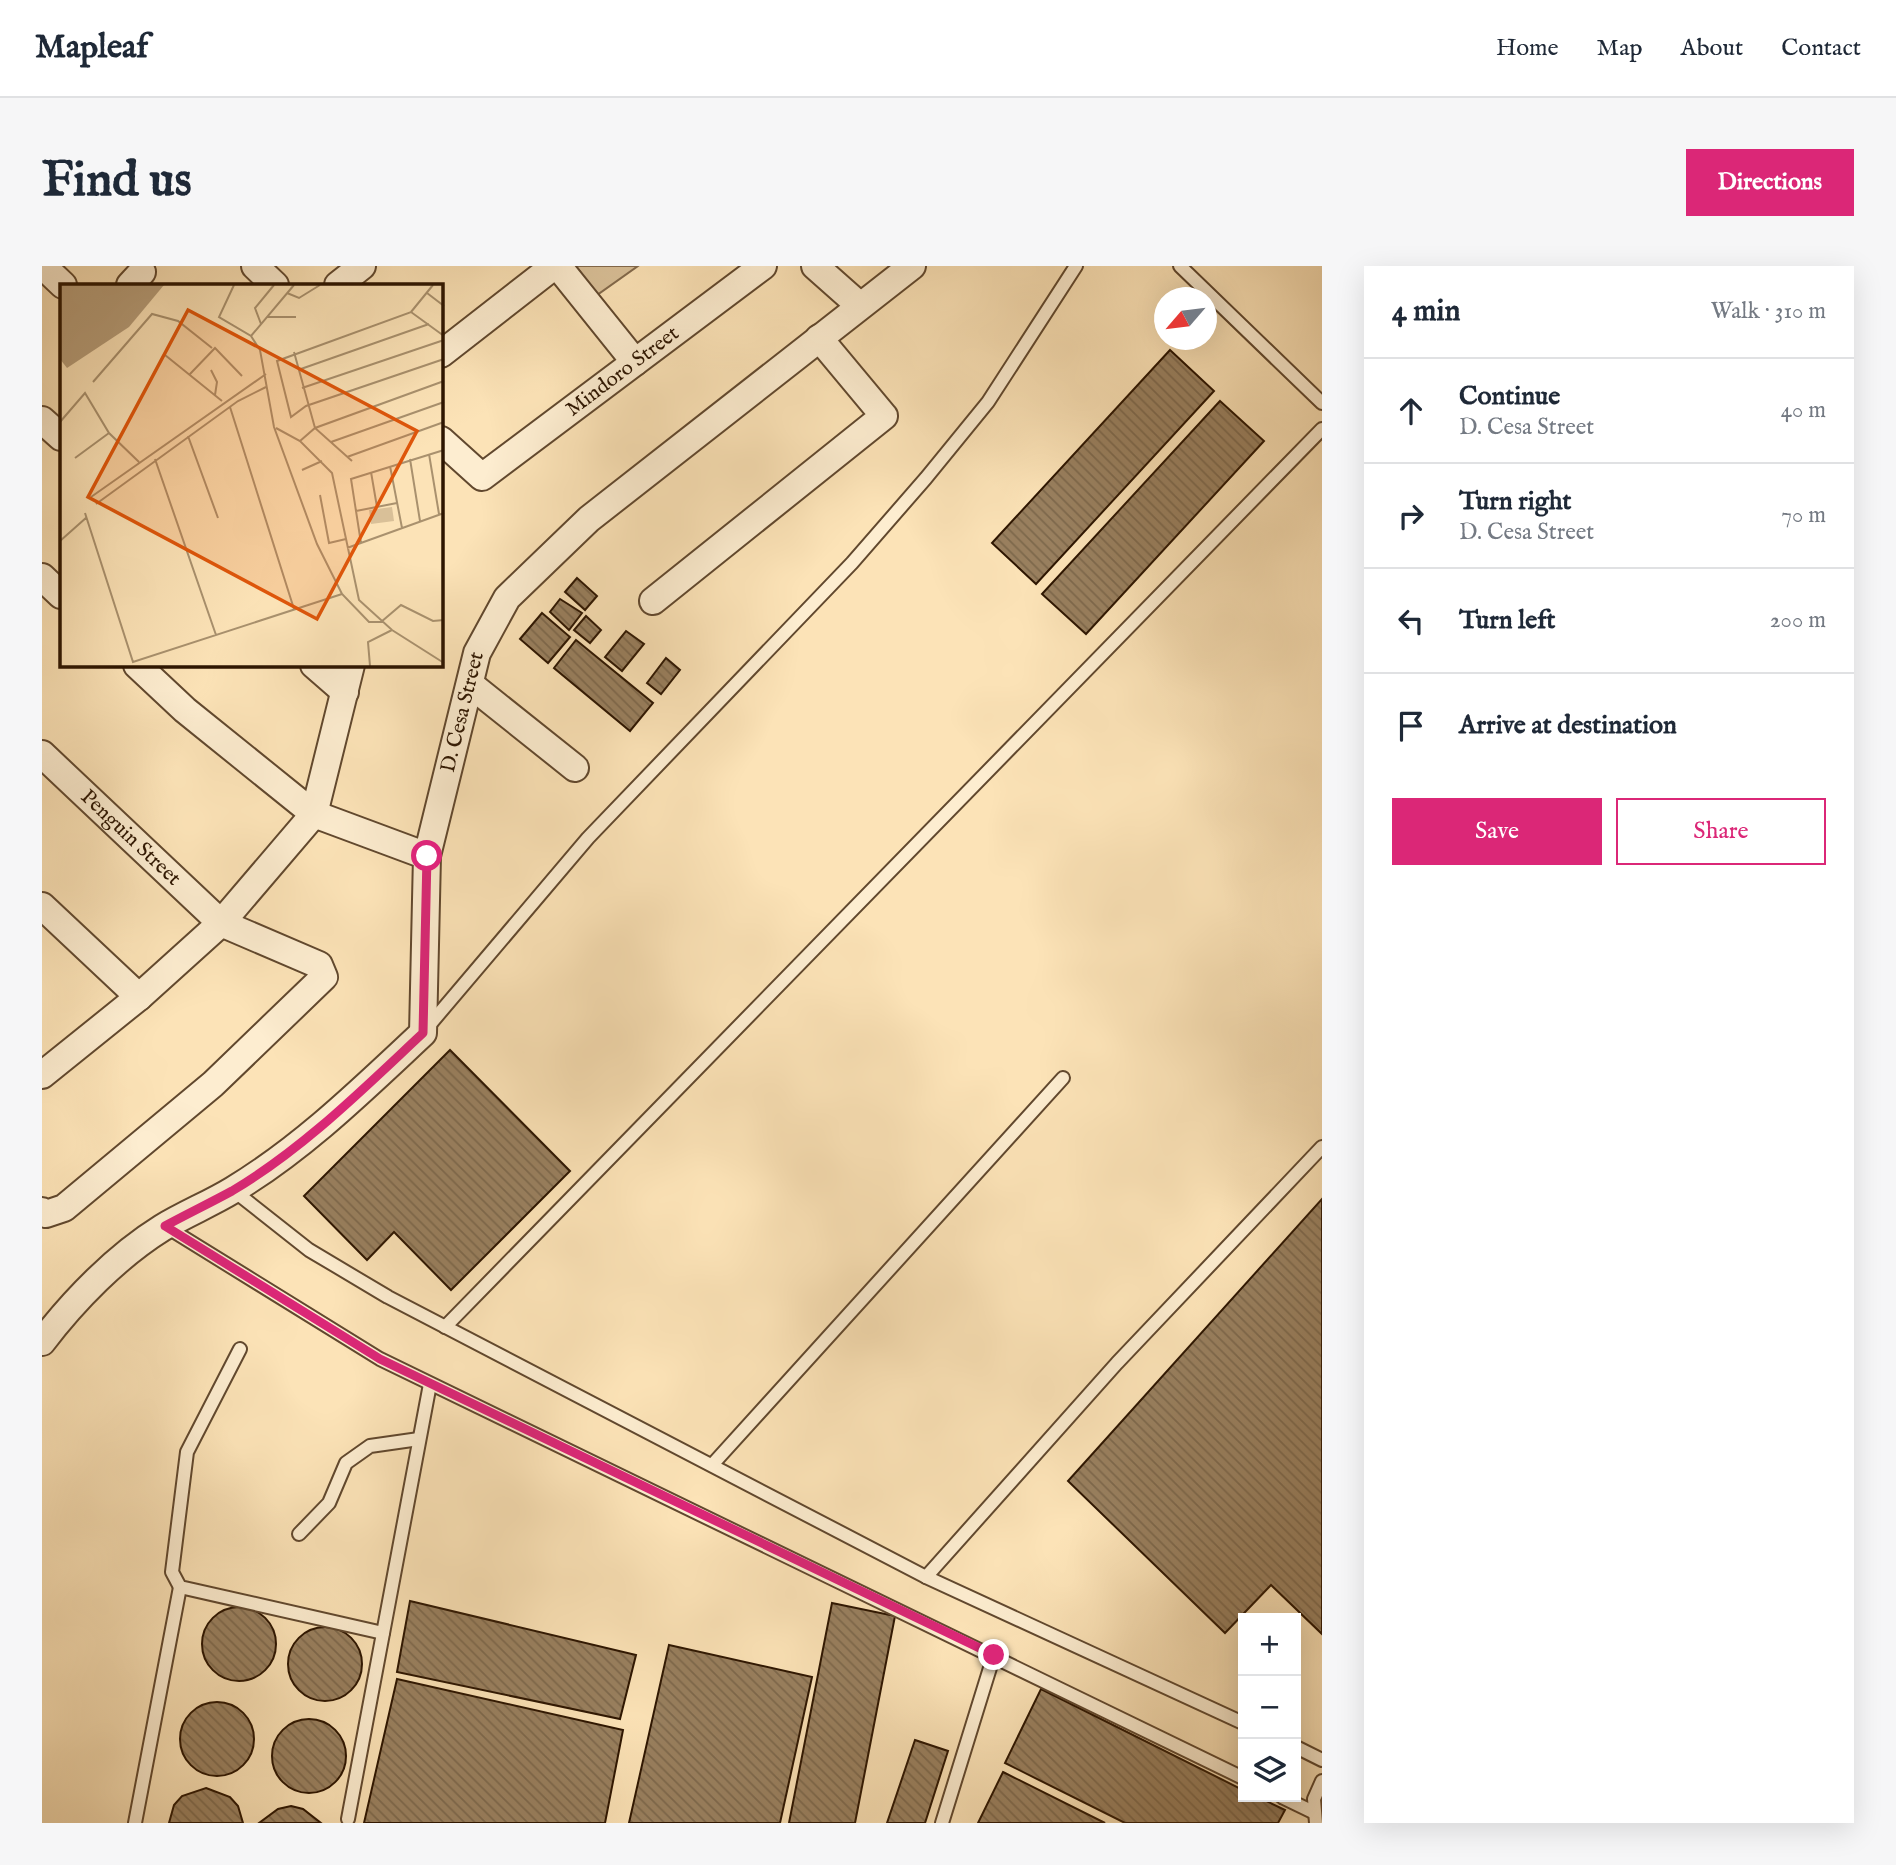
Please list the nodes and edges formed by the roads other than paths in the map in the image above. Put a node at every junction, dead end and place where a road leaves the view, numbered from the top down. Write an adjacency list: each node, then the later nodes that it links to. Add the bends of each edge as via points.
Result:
1 (43, 266): 10 (street)
2 (255, 266): 11 (street)
3 (362, 266): 12 (street)
4 (556, 266): 15 (street); 16 (street)
5 (763, 266): 16 (street, Mindoro Street)
6 (815, 266): 13 (street)
7 (912, 266): 13 (street, D. Cesa Street)
8 (1076, 266): 37 (lane, via 988,402 926,478 833,583 588,838)
9 (1180, 266): 17 (lane)
10 (62, 284)
11 (274, 284)
12 (339, 284)
13 (859, 305): 14 (street, D. Cesa Street)
14 (819, 338): 24 (street, via 884,416); 28 (street, D. Cesa Street, via 589,519 507,598 477,653)
15 (443, 352)
16 (635, 362): 21 (street, Mindoro Street, via 482,477)
17 (1322, 403)
18 (42, 420): 20 (street)
19 (1322, 429): 44 (lane)
20 (60, 436)
21 (443, 442)
22 (42, 578): 23 (street)
23 (60, 594)
24 (653, 601)
25 (138, 667): 32 (street)
26 (316, 667): 29 (street)
27 (351, 667): 29 (street)
28 (471, 685): 31 (street); 33 (street, D. Cesa Street)
29 (345, 692): 32 (street)
30 (42, 754): 35 (street, Penguin Street)
31 (575, 768)
32 (314, 814): 33 (street); 35 (street)
33 (427, 856): 37 (street, D. Cesa Street)
34 (42, 906): 36 (street)
35 (221, 923): 36 (street); 42 (street, via 319,965 323,981 213,1084 64,1208 46,1214)
36 (139, 997): 38 (street)
37 (423, 1033): 41 (street, via 339,1111)
38 (45, 1067)
39 (1063, 1078): 49 (lane)
40 (1322, 1147): 51 (lane, via 1116,1363)
41 (233, 1190): 43 (street); 44 (lane, via 309,1250)
42 (42, 1211)
43 (165, 1226): 45 (street, via 111,1269); 47 (lane, via 380,1359)
44 (444, 1326): 49 (lane)
45 (42, 1342)
46 (240, 1349): 52 (lane, via 187,1452 172,1572)
47 (429, 1384): 48 (lane); 54 (lane)
48 (419, 1439): 50 (lane, via 370,1446 346,1464 329,1503); 53 (lane)
49 (712, 1465): 51 (lane)
50 (299, 1534)
51 (926, 1577): 55 (lane)
52 (180, 1587): 53 (lane); 63 (lane)
53 (383, 1633): 62 (lane)
54 (994, 1655): 58 (lane); 64 (lane)
55 (1238, 1721)
56 (1301, 1750): 57 (lane)
57 (1322, 1760)
58 (1238, 1776)
59 (1322, 1781): 61 (lane, via 1314,1799)
60 (1290, 1802): 61 (lane)
61 (1315, 1818)
62 (348, 1819)
63 (135, 1823)
64 (942, 1823)

